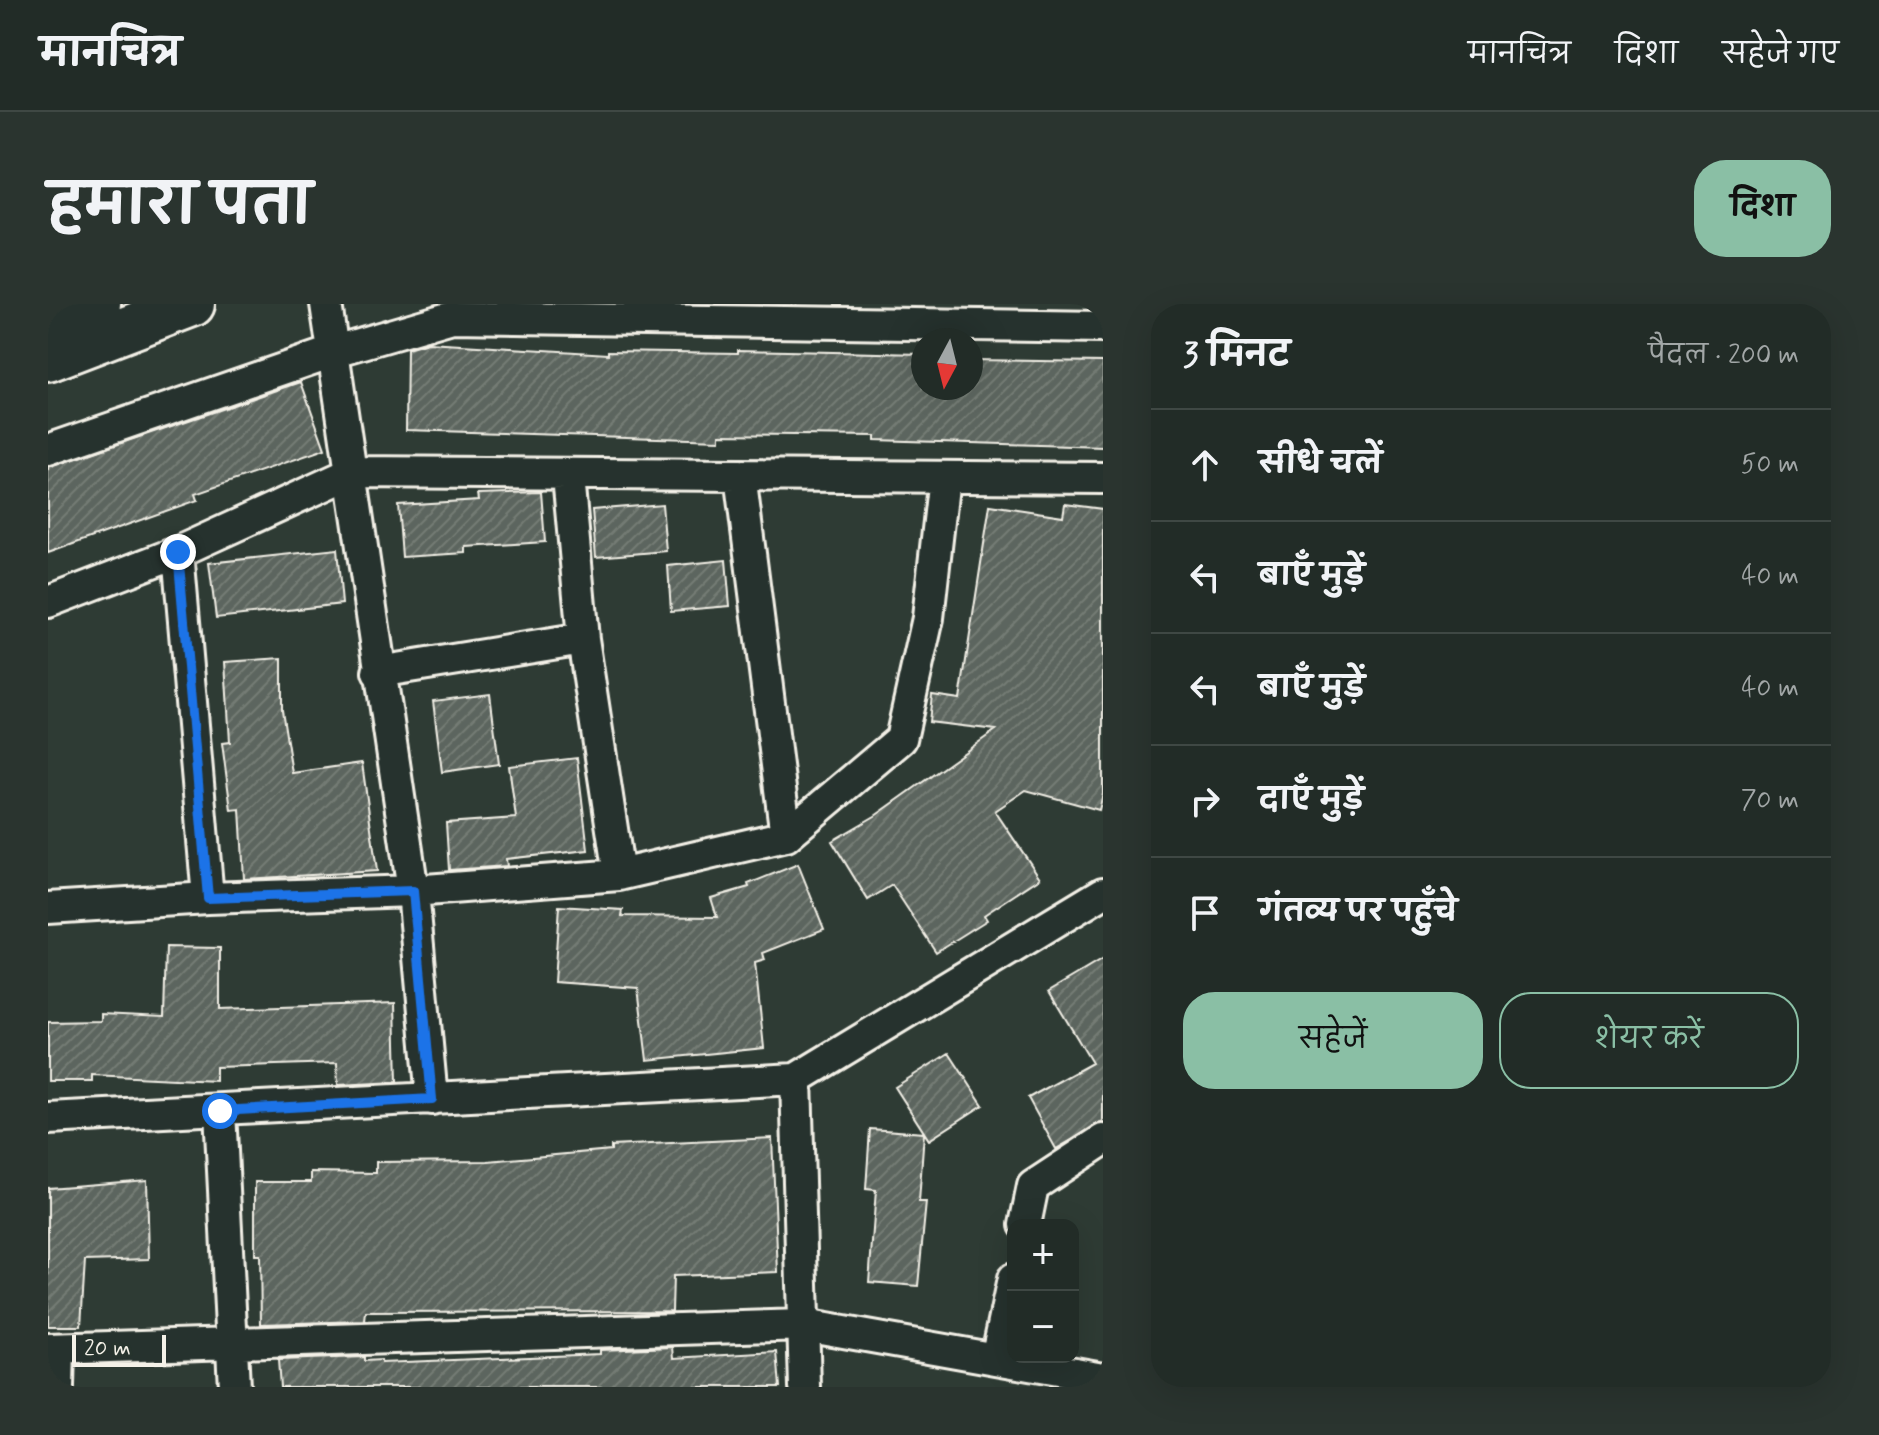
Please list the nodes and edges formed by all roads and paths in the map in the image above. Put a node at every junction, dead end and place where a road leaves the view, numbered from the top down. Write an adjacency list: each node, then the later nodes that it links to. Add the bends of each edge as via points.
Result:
1 (98, 304): 4 (main road)
2 (192, 304): 7 (main road)
3 (326, 304): 6 (street)
4 (48, 324)
5 (1103, 327): 6 (street, via 452,317)
6 (335, 351): 8 (street); 9 (street)
7 (48, 359)
8 (48, 450)
9 (353, 472): 11 (street); 14 (street); 17 (street)
10 (740, 475): 11 (street); 12 (street); 18 (street)
11 (568, 476): 16 (street)
12 (944, 477): 13 (street); 18 (street, via 928,618 901,739)
13 (1103, 478)
14 (178, 552): 15 (street); 22 (street)
15 (48, 602)
16 (583, 639): 17 (street); 19 (street)
17 (378, 672): 20 (street)
18 (786, 836): 19 (street)
19 (619, 875): 20 (street)
20 (413, 891): 22 (street); 25 (street)
21 (1103, 893): 24 (street)
22 (208, 898): 23 (street)
23 (48, 908)
24 (796, 1079): 25 (street); 31 (street)
25 (432, 1099): 26 (street)
26 (220, 1111): 27 (street); 32 (street)
27 (48, 1118)
28 (1103, 1140): 29 (street, via 1033,1186)
29 (1026, 1219)
30 (1010, 1291): 34 (street)
31 (804, 1325): 32 (street); 34 (street); 38 (street)
32 (230, 1342): 33 (street); 37 (street)
33 (54, 1349): 36 (street)
34 (996, 1359): 35 (street)
35 (1103, 1378)
36 (58, 1387)
37 (234, 1387)
38 (805, 1387)

